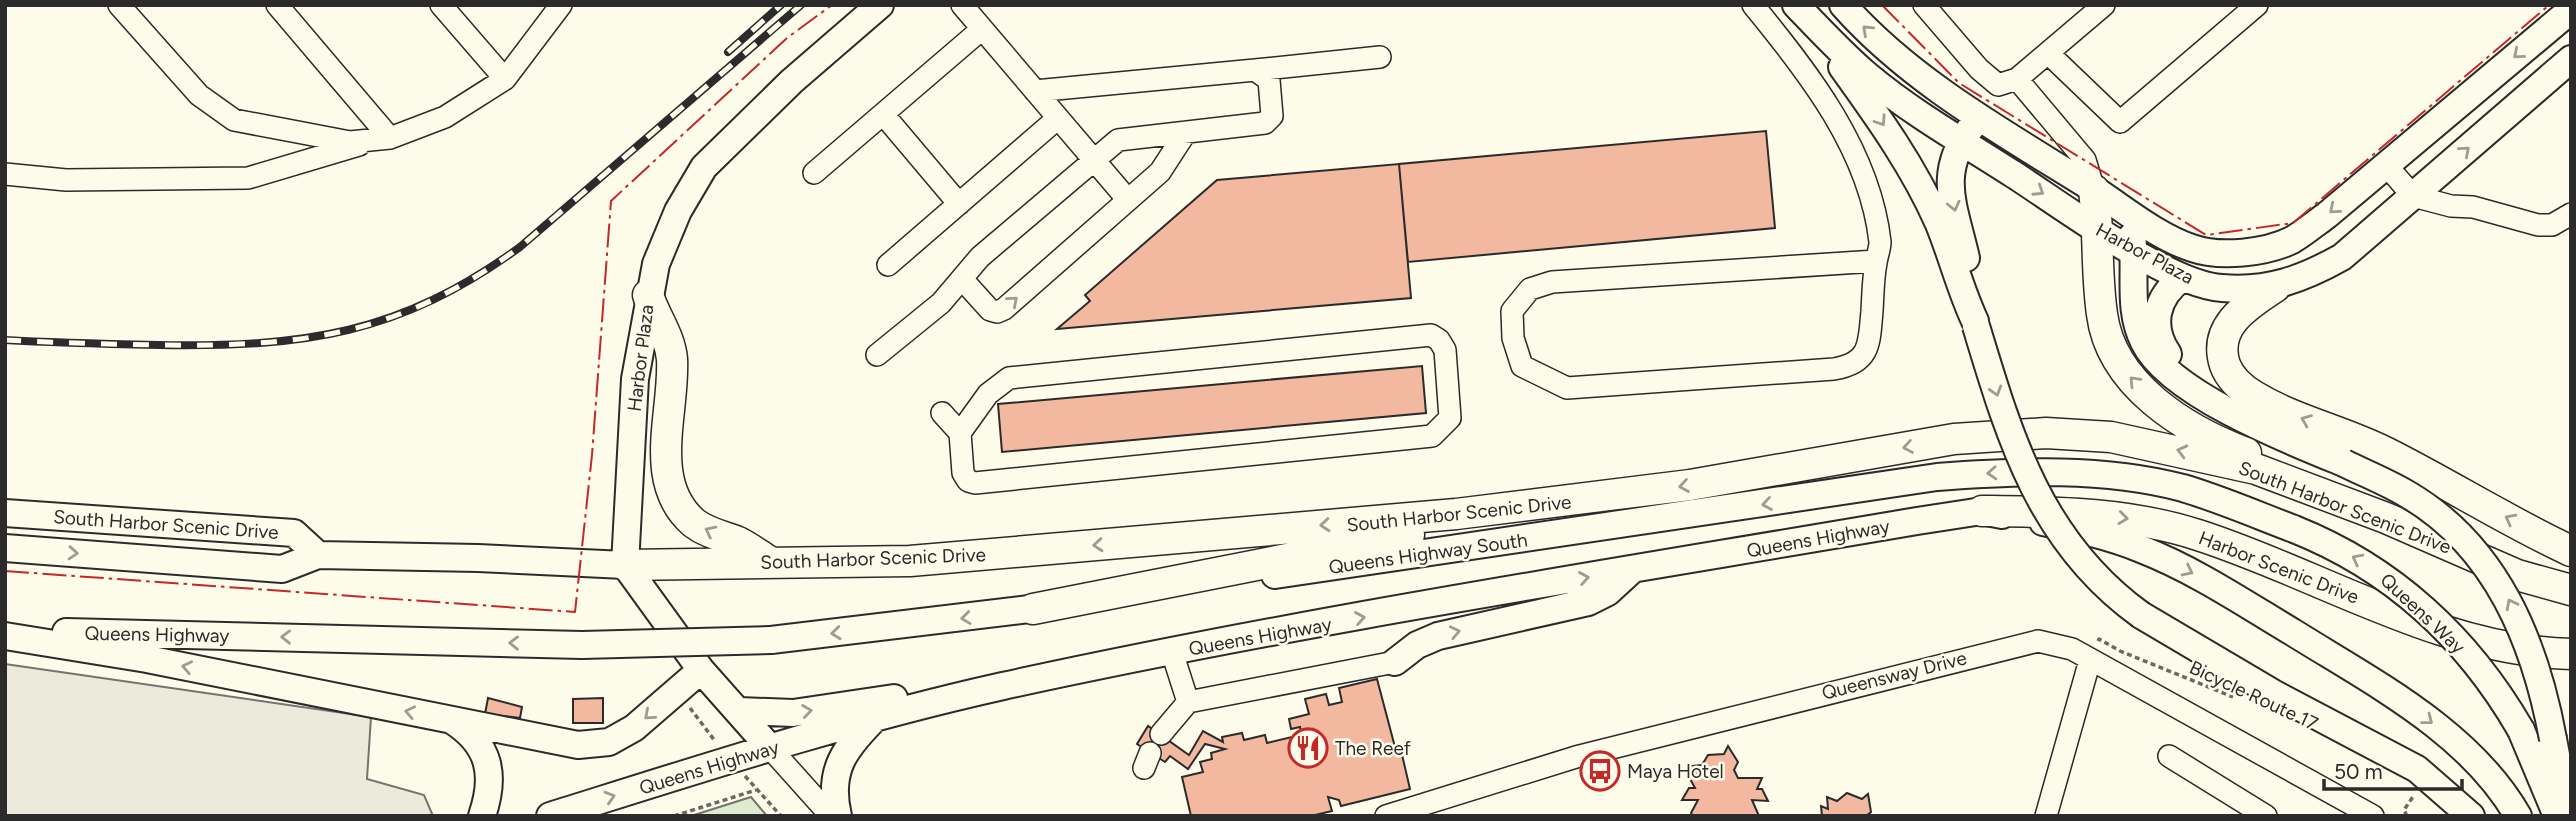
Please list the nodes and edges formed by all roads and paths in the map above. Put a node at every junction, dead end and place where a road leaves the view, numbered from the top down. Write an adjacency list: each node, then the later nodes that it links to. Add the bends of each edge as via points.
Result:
1 (119, 5): 26 (street, via 199,94 234,120 350,142)
2 (276, 5): 26 (street)
3 (441, 5): 19 (street)
4 (561, 5): 19 (street)
5 (880, 5): 45 (main road, Harbor Plaza, via 792,81 704,167 666,236)
6 (962, 5): 14 (street)
7 (1753, 5): 40 (street, via 1805,67 1858,161 1876,219 1880,246)
8 (1843, 5): 23 (main road, Harbor Plaza, one-way to 8, via 1897,58)
9 (1924, 5): 20 (street, via 1998,85)
10 (2104, 5): 15 (street)
11 (2257, 5): 15 (street, via 2120,122)
12 (1797, 6): 27 (main road, Harbor Plaza, via 1868,77); 46 (main road, one-way to 46, via 1908,163 1939,225)
13 (2571, 10): 29 (main road, Harbor Plaza, one-way to 29)
14 (982, 29): 21 (street); 22 (street)
15 (2049, 54): 20 (street)
16 (1380, 57): 18 (street)
17 (2571, 59): 33 (main road, Harbor Plaza, one-way to 17)
18 (1255, 70): 21 (street); 25 (street, via 1269,80 1272,116 1265,123)
19 (505, 79): 26 (street, via 444,117)
20 (2017, 79): 32 (street, via 2085,160)
21 (1035, 91): 24 (street)
22 (883, 114): 30 (street); 35 (street)
23 (1979, 116): 27 (main road); 32 (main road, Harbor Plaza)
24 (1058, 118): 28 (street); 35 (street)
25 (1186, 132): 28 (street, via 1118,140); 34 (street, via 1160,172)
26 (385, 138): 31 (street, via 247,178 66,180)
27 (1961, 141): 38 (main road, Harbor Plaza, one-way to 38); 46 (main road, one-way to 46, via 1951,162 1951,192 1972,283)
28 (1095, 162): 34 (street); 43 (street, via 980,257)
29 (2386, 165): 33 (street); 36 (main road, Harbor Plaza, one-way to 36, via 2291,240 2258,250 2194,249)
30 (814, 173)
31 (5, 174)
32 (2094, 190): 36 (main road, Harbor Plaza); 38 (highway)
33 (2413, 196): 37 (street, via 2538,225 2552,225); 44 (main road, Harbor Plaza, via 2342,257 2306,277)
34 (1128, 200): 43 (street, one-way to 34, via 990,310 1004,309)
35 (960, 204): 41 (street)
36 (2129, 212): 39 (main road)
37 (2571, 214)
38 (2098, 229): 39 (main road, Harbor Plaza); 55 (highway, one-way to 38, via 2309,477 2224,444 2165,409 2126,373 2107,339 2102,314)
39 (2134, 251): 42 (main road, Harbor Plaza); 48 (main road, via 2134,302 2143,342 2169,372)
40 (1876, 261): 40 (street, via 1552,282 1530,289 1512,311 1513,338 1522,366 1567,388 1852,366 1864,356 1870,342)
41 (888, 265)
42 (2182, 278): 44 (main road, Harbor Plaza, via 2220,289); 48 (main road, via 2159,304 2157,328 2171,360)
43 (962, 279): 47 (street, via 941,303)
44 (2275, 287): 57 (highway, one-way to 44, via 2385,452 2253,396 2234,380 2225,365 2225,331 2245,306)
45 (648, 295): 59 (highway, one-way to 45, via 705,530 674,497 668,478 667,433 672,361 669,340); 60 (main road, Harbor Plaza, via 635,379)
46 (1976, 323): 95 (main road, one-way to 95, bridge, via 2008,430 2035,494 2076,554 2116,597 2273,693 2417,769)
47 (877, 355)
48 (2203, 395): 98 (main road, one-way to 48, bridge, via 2538,669 2510,602 2475,551 2407,494 2263,430)
49 (942, 414): 50 (street)
50 (960, 433): 50 (street, via 963,473 975,483 1432,436 1450,418 1446,350 1431,335 1009,378 988,394)
51 (2085, 472): 63 (main road, Queens Highway South, one-way to 63, via 1937,477); 97 (main road, Queens Way, one-way to 51, bridge, via 2521,730 2483,671 2429,613 2372,566 2294,528 2183,488)
52 (1588, 500): 55 (highway, South Harbor Scenic Drive, one-way to 52, via 2256,469 2111,437 2046,433 1954,439); 59 (highway, South Harbor Scenic Drive, one-way to 59, via 910,561); 63 (highway)
53 (1982, 511): 61 (main road, Queens Highway); 68 (highway, Harbor Scenic Drive, one-way to 68, via 2081,513 2196,534 2464,637 2503,647); 96 (main road, one-way to 96, via 2091,532 2141,549 2220,588 2417,711 2484,769)
54 (5, 513): 58 (main road, South Harbor Scenic Drive, via 294,533)
55 (2386, 518): 62 (highway, South Harbor Scenic Drive, via 2517,575)
56 (5, 548): 58 (main road, South Harbor Scenic Drive, one-way to 58, via 282,569)
57 (2571, 551)
58 (318, 555): 60 (main road, South Harbor Scenic Drive)
59 (770, 562): 60 (highway, South Harbor Scenic Drive)
60 (625, 565): 72 (main road)
61 (1632, 570): 67 (main road, Queens Highway, one-way to 61); 70 (main road, one-way to 61, via 1438,636 1588,602 1608,592)
62 (2571, 590)
63 (1033, 609): 66 (main road, Queens Highway South, one-way to 66)
64 (5, 630): 66 (main road, Queens Highway, one-way to 64, bridge, via 582,645)
65 (5, 636): 78 (main road, one-way to 65, via 147,659)
66 (771, 640)
67 (1172, 652): 71 (main road, Queens Highway); 74 (street)
68 (2571, 654)
69 (2090, 660): 75 (path, Bicycle Route 17, via 2099,639); 90 (street, Queensway Drive, via 2072,649 2038,641 2019,643 1576,757); 91 (street); 93 (street, Queensway Drive)
70 (1395, 662): 74 (street)
71 (1093, 668): 76 (main road, one-way to 71, via 793,713); 77 (main road, Queens Highway)
72 (701, 670): 76 (main road); 78 (main road, one-way to 78, via 634,728 609,743 578,745)
73 (687, 701): 81 (path, via 693,717)
74 (1188, 702): 79 (street)
75 (2245, 702)
76 (739, 711): 80 (main road)
77 (876, 717): 80 (main road, Queens Highway); 89 (main road, via 857,736 836,772)
78 (453, 721): 84 (main road, via 472,733 486,756 490,783)
79 (1161, 734)
80 (771, 749): 85 (main road, Queens Highway, one-way to 80); 88 (street)
81 (723, 750)
82 (2169, 756): 92 (street)
83 (2417, 790): 94 (path, via 2404,810)
84 (482, 816)
85 (550, 816)
86 (674, 816): 87 (path, via 756,790)
87 (781, 816)
88 (831, 816)
89 (838, 816)
90 (1386, 816)
91 (2046, 816)
92 (2266, 816)
93 (2373, 816)
94 (2407, 816)
95 (2471, 816)
96 (2518, 816)
97 (2557, 816)
98 (2568, 816)

